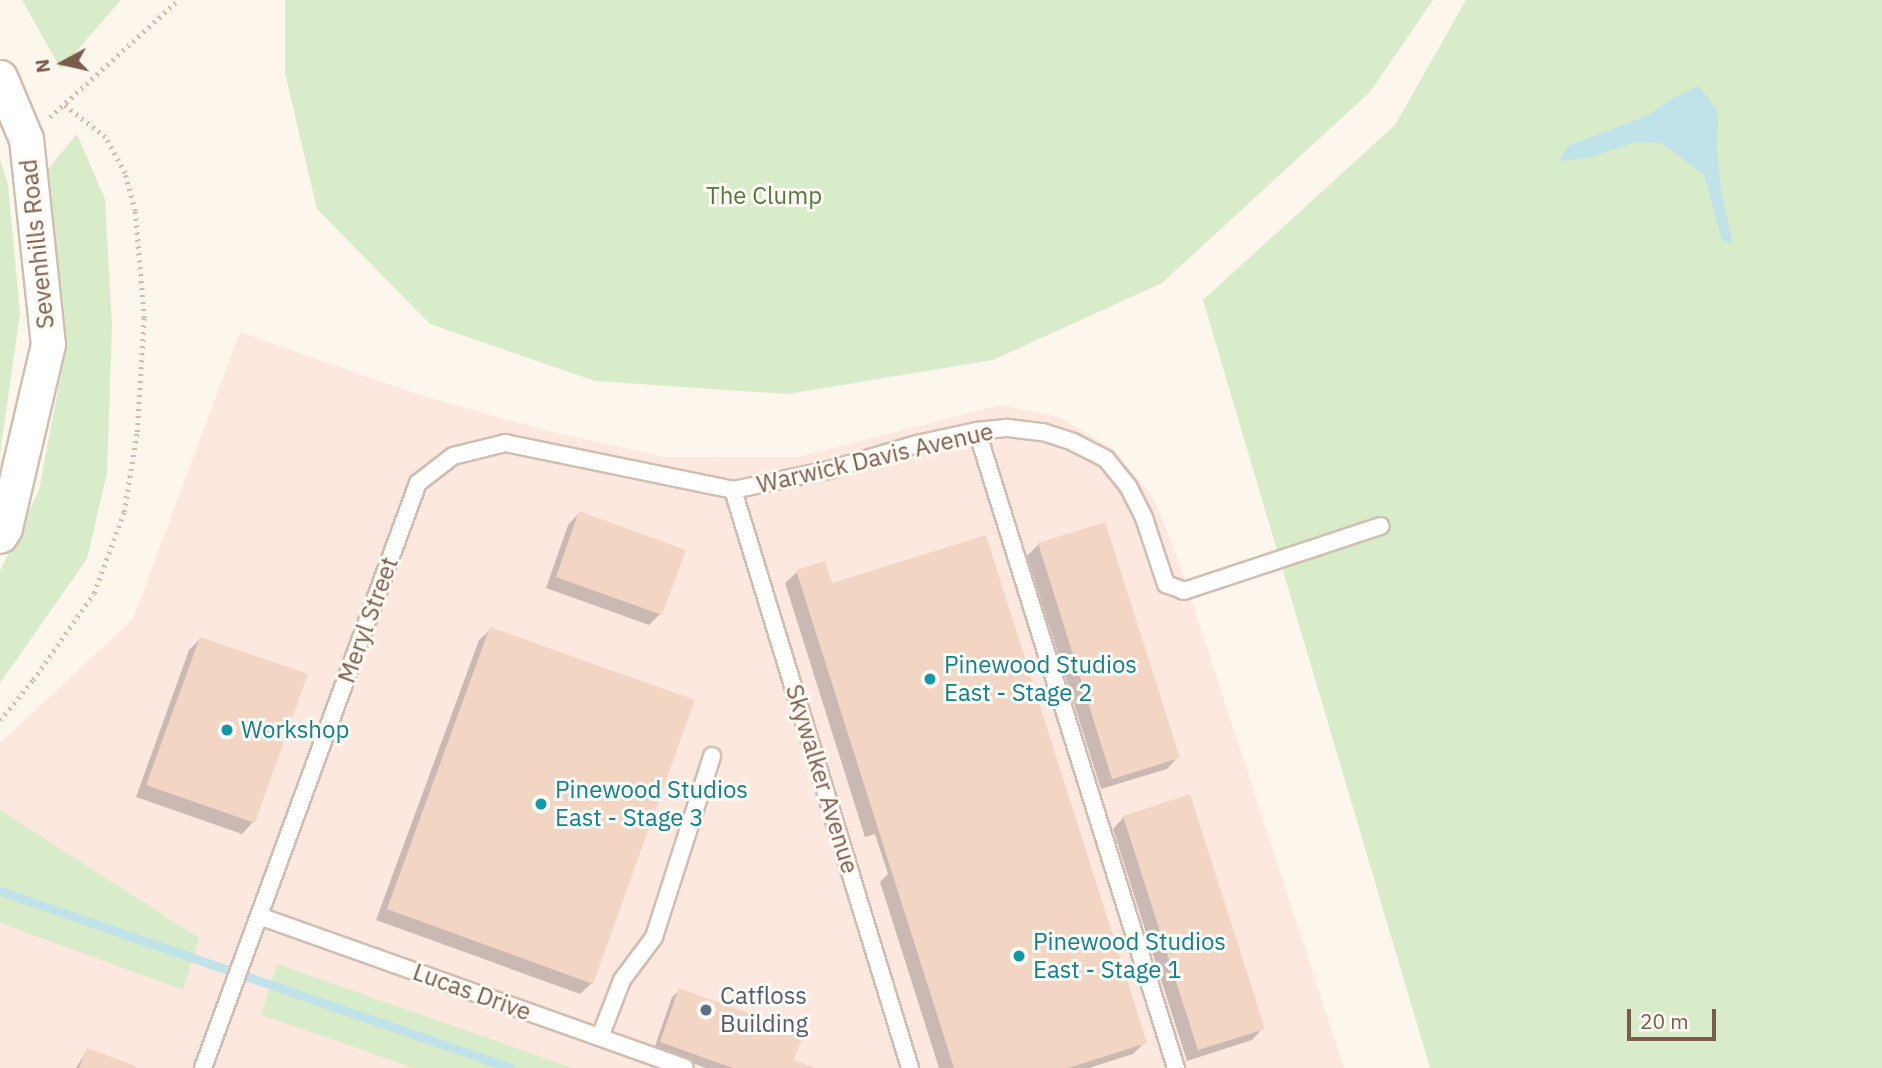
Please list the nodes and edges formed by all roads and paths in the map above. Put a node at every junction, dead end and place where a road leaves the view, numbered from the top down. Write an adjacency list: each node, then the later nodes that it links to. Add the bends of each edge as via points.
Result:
1 (178, 0): 3 (path)
2 (0, 77): 4 (street, Sevenhills Road)
3 (64, 104): 4 (path); 9 (path, via 105,137 125,173 135,211 144,318 137,432 124,512 94,593)
4 (26, 139): 8 (street, Sevenhills Road, via 48,344)
5 (977, 431): 6 (lane, Warwick Davis Avenue); 7 (lane, Warwick Davis Avenue, via 1043,432 1106,458 1128,486 1144,518 1167,584 1184,592); 16 (lane)
6 (733, 491): 11 (lane, Meryl Street, via 505,443 453,456 418,483); 15 (lane, Skywalker Avenue)
7 (1381, 526)
8 (0, 536)
9 (0, 720)
10 (712, 755): 12 (lane, via 654,937 622,980)
11 (259, 916): 12 (lane, Lucas Drive); 13 (lane, Meryl Street)
12 (600, 1037): 14 (lane, Lucas Drive)
13 (203, 1068)
14 (685, 1068)
15 (910, 1068)
16 (1177, 1068)

